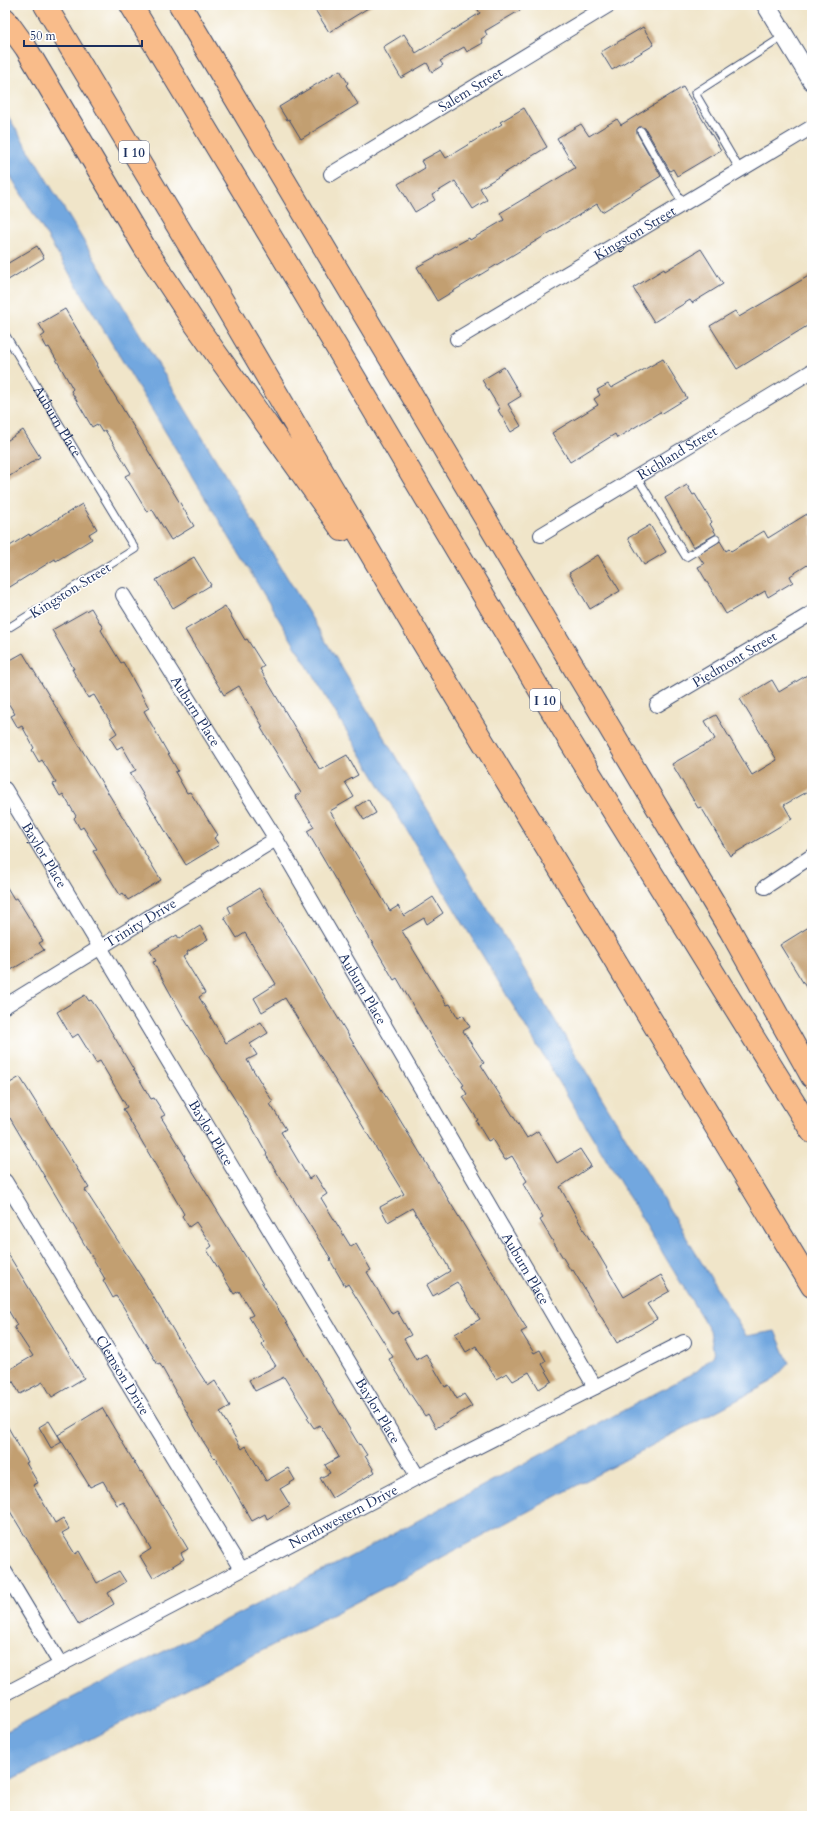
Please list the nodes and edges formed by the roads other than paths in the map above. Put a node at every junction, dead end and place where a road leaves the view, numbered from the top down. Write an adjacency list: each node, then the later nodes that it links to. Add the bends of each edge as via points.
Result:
1 (45, 5): 24 (highway, I 10)
2 (131, 5): 33 (highway, I 10, via 571,743)
3 (180, 5): 32 (highway, via 730,930)
4 (609, 5): 12 (street, Salem Street)
5 (766, 5): 7 (street)
6 (5, 19): 24 (highway, via 26,48 145,248 193,321)
7 (784, 36): 8 (street); 11 (lane, via 695,93)
8 (812, 81)
9 (812, 127): 11 (street, Kingston Street)
10 (641, 131): 13 (lane)
11 (740, 170): 13 (street, Kingston Street)
12 (330, 174)
13 (683, 204): 15 (street, Kingston Street)
14 (5, 334): 20 (lane, Auburn Place)
15 (457, 339)
16 (812, 371): 17 (street, Richland Street)
17 (637, 477): 18 (street, Richland Street); 19 (lane, via 686,557)
18 (542, 535)
19 (716, 539)
20 (135, 549): 23 (lane, Kingston Street)
21 (123, 595): 27 (street, Auburn Place)
22 (812, 613): 25 (street, Piedmont Street)
23 (5, 630)
24 (422, 641): 35 (highway, I 10)
25 (657, 705)
26 (5, 789): 30 (street, Baylor Place)
27 (276, 839): 30 (street, Trinity Drive); 37 (street, Auburn Place)
28 (812, 856): 29 (street)
29 (765, 887)
30 (100, 946): 31 (street, Trinity Drive); 38 (street, Baylor Place)
31 (5, 1006)
32 (812, 1077)
33 (812, 1132)
34 (5, 1181): 39 (street, Clemson Drive)
35 (812, 1286)
36 (684, 1342): 37 (street, Northwestern Drive)
37 (595, 1387): 38 (street, Northwestern Drive)
38 (418, 1477): 39 (street, Northwestern Drive)
39 (241, 1569): 41 (street, Northwestern Drive)
40 (5, 1572): 41 (street)
41 (61, 1665): 42 (street, Northwestern Drive)
42 (5, 1694)

